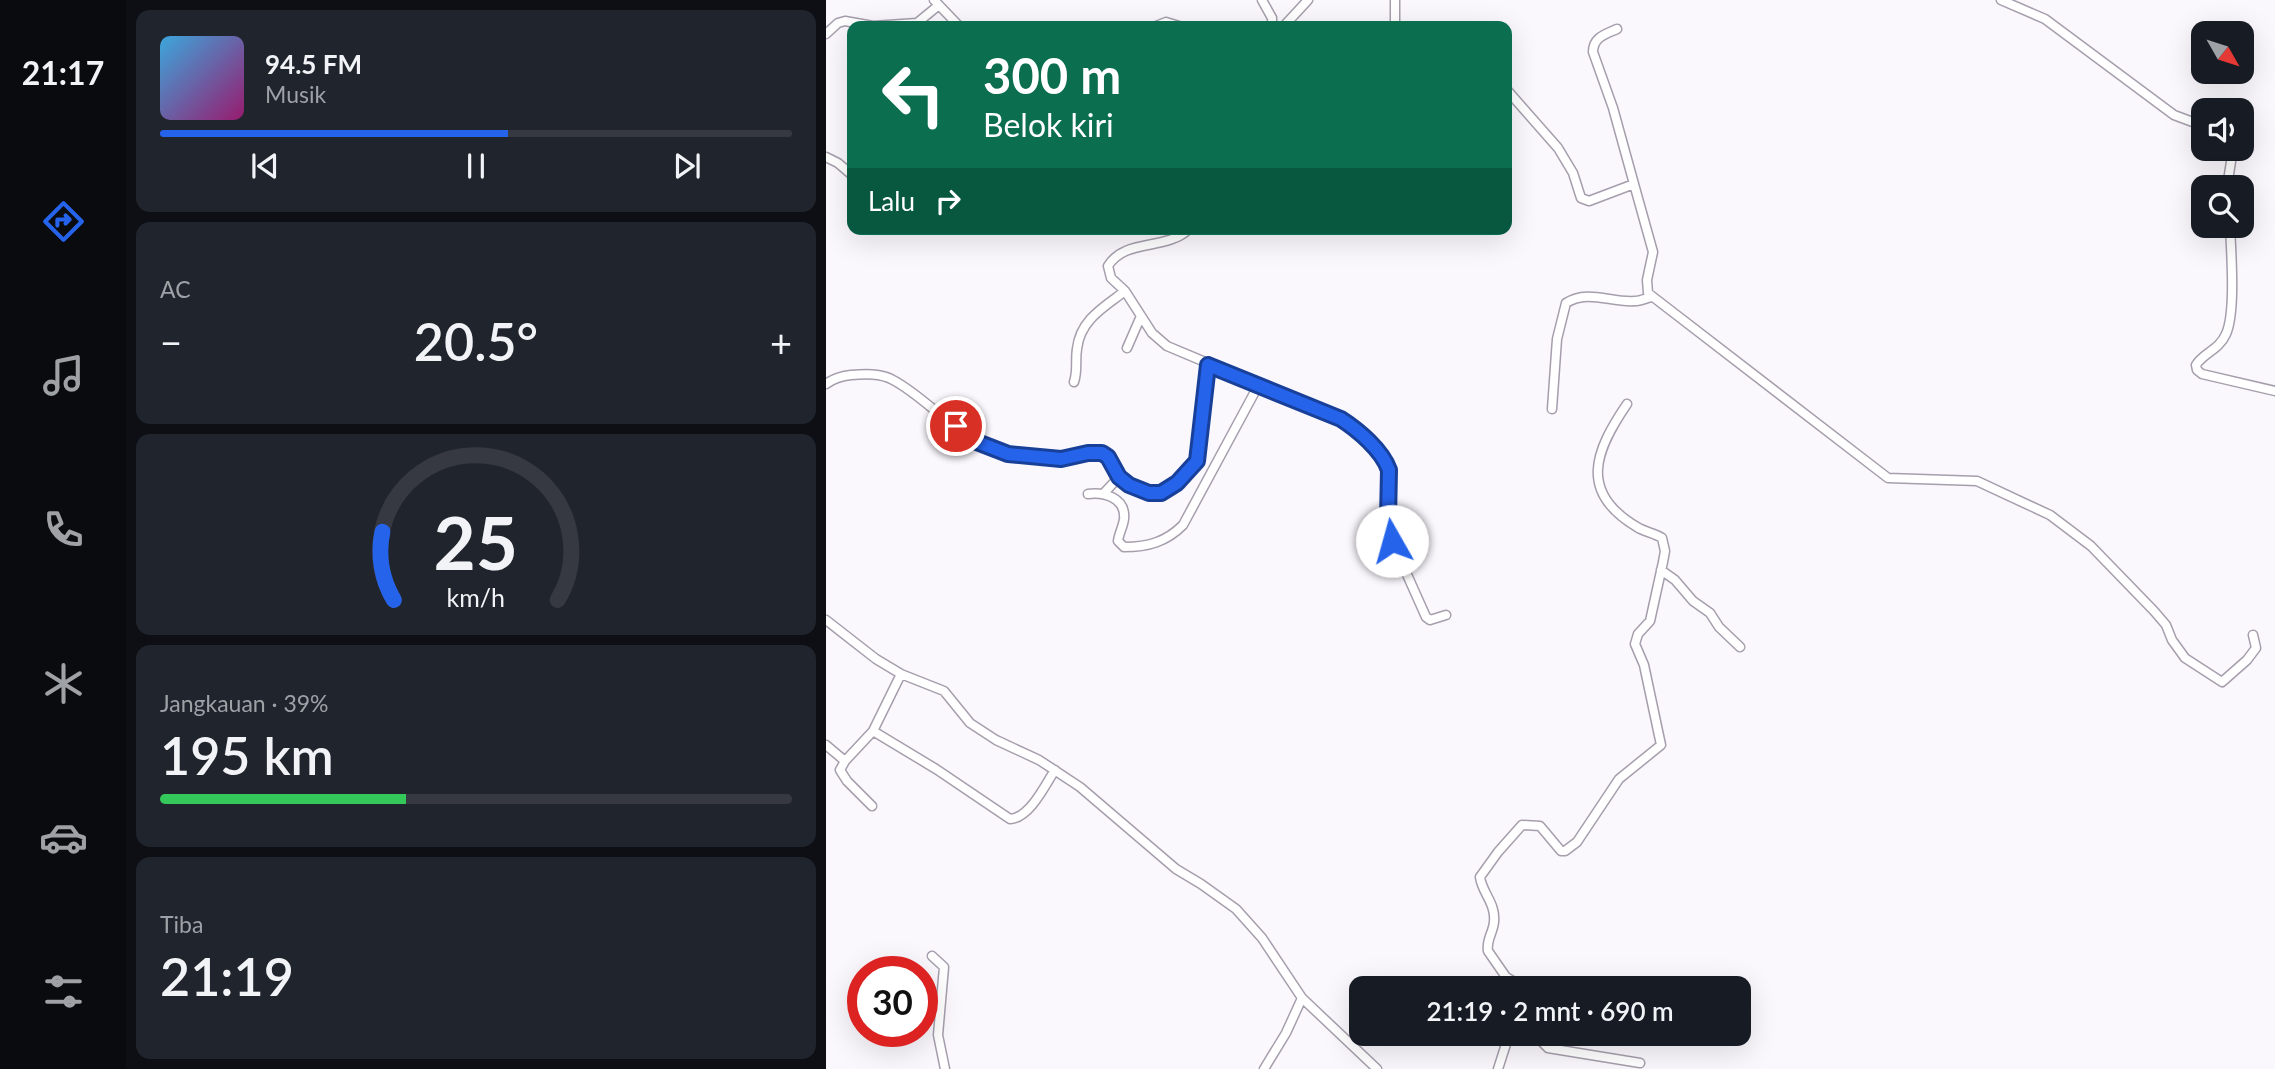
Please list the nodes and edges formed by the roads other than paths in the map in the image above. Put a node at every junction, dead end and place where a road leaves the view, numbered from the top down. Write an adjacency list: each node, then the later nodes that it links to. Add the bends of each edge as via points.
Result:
1 (1262, 0): 9 (street)
2 (1308, 0): 10 (street)
3 (1395, 0): 11 (street)
4 (2001, 0): 15 (street, via 2045,19 2174,115)
5 (936, 3): 7 (street); 8 (street)
6 (847, 21): 13 (street)
7 (919, 21)
8 (954, 21)
9 (1272, 21)
10 (1289, 21)
11 (1395, 21)
12 (1617, 29): 18 (street, via 1597,39 1593,52)
13 (826, 34)
14 (1512, 95): 18 (street, via 1558,148 1581,198 1589,201)
15 (2191, 121)
16 (826, 157): 17 (street)
17 (847, 171)
18 (1634, 184): 22 (street, via 1653,252 1647,280)
19 (1181, 235): 21 (street, via 1116,256 1108,269)
20 (2231, 238): 29 (street, via 2229,324 2222,342 2199,360 2197,370)
21 (1125, 291): 23 (street); 26 (street, via 1084,326)
22 (1652, 297): 31 (street, via 1628,301 1581,296 1566,303 1557,339); 38 (street, via 1888,478 1977,481 2050,515 2091,546 2154,611 2185,658 2222,682 2256,648)
23 (1141, 316): 24 (street); 25 (street, via 1167,346)
24 (1127, 348)
25 (1208, 365): 28 (street); 32 (street, via 1200,451 1193,467 1161,493 1137,489)
26 (1073, 382)
27 (826, 384): 32 (street, via 857,374 887,377 986,446 1038,458 1102,453)
28 (1258, 386): 33 (street, via 1183,525 1172,537 1121,546 1122,509); 36 (street, via 1341,419 1382,457 1389,470 1392,541 1426,617)
29 (2275, 391)
30 (1627, 404): 35 (street, via 1604,442 1598,486 1602,496 1638,528 1662,538)
31 (1552, 409)
32 (1119, 477): 33 (street)
33 (1104, 493): 34 (street)
34 (1088, 494)
35 (1661, 570): 39 (street); 47 (street, via 1650,621 1635,644 1661,745 1619,779 1570,849 1561,850 1540,825 1522,825 1480,877 1495,920 1488,951)
36 (1446, 615)
37 (826, 620): 40 (street)
38 (2253, 635)
39 (1740, 646)
40 (901, 674): 41 (street); 44 (street, via 944,691 970,723)
41 (873, 731): 43 (street); 44 (street, via 1010,819 1023,814)
42 (826, 746): 43 (street)
43 (845, 761): 45 (street, via 842,775)
44 (1055, 770): 48 (street, via 1176,869 1236,909)
45 (872, 806)
46 (938, 962): 49 (street, via 944,967)
47 (1505, 976)
48 (1302, 998): 55 (street); 56 (street)
49 (938, 1027)
50 (938, 1027): 54 (street)
51 (1506, 1046): 57 (street)
52 (1546, 1046): 53 (street)
53 (1640, 1063)
54 (945, 1069)
55 (1264, 1069)
56 (1377, 1069)
57 (1499, 1069)

